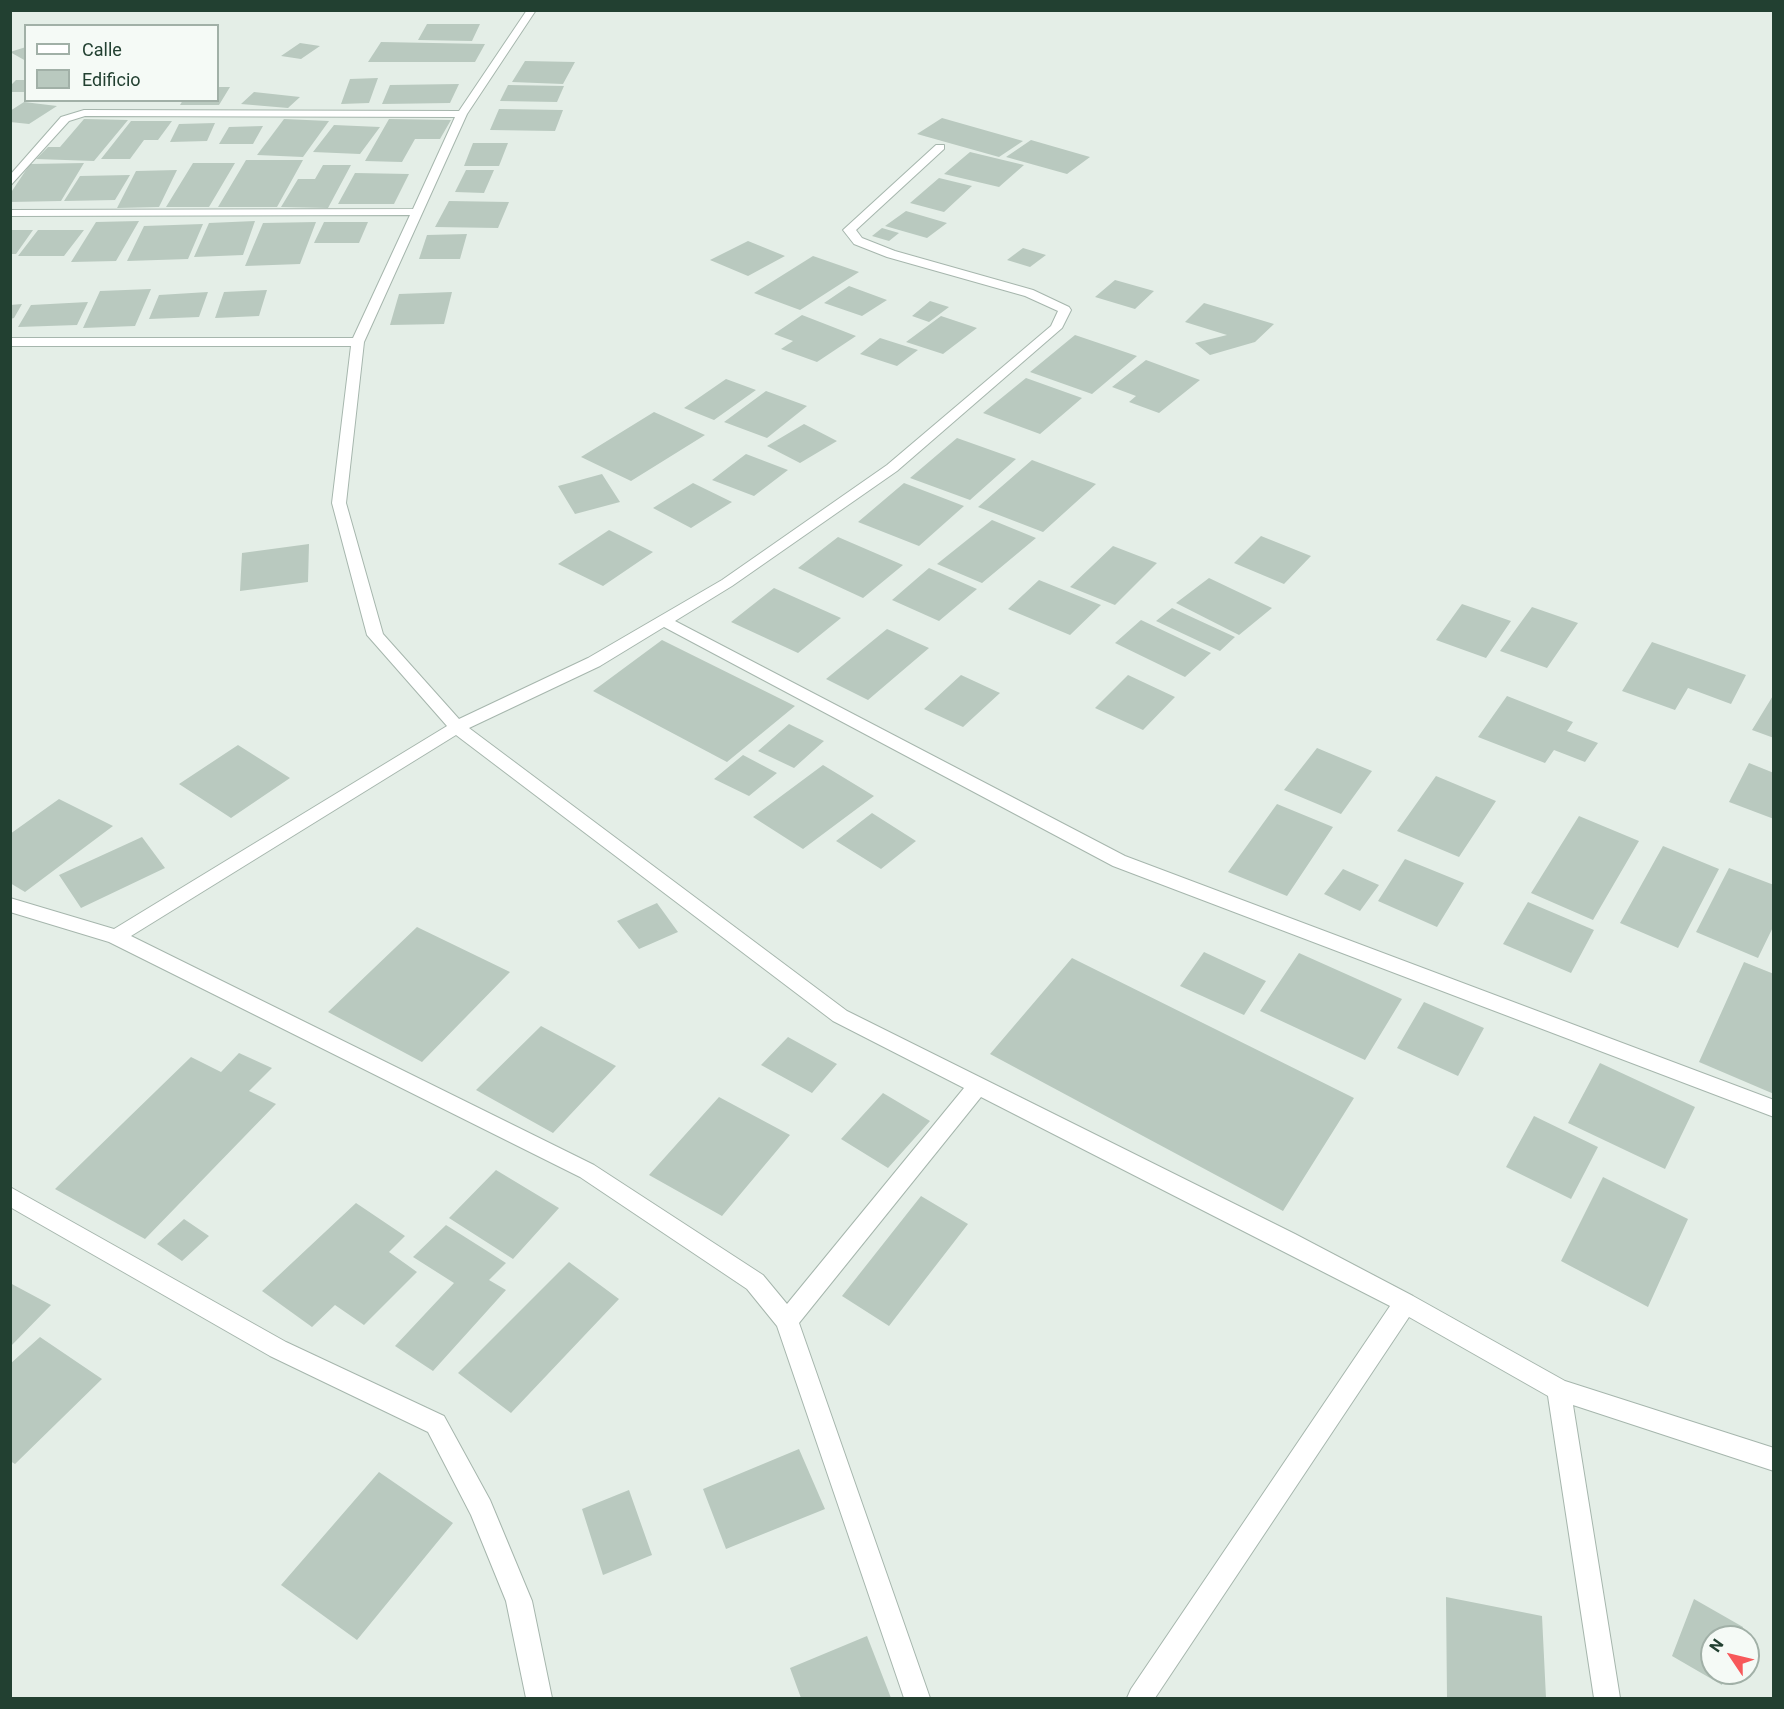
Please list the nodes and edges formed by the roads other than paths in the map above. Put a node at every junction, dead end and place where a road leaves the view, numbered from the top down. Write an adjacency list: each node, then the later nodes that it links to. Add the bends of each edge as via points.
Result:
1 (532, 10): 2 (street)
2 (462, 114): 4 (street, via 84,113 65,119); 5 (street)
3 (940, 147): 9 (street, via 849,230 858,241 891,254 1029,293 1065,310 1056,328 892,468 727,584)
4 (10, 183)
5 (417, 212): 6 (street); 8 (street)
6 (10, 213)
7 (10, 342): 8 (street)
8 (358, 342): 10 (street, via 339,503 375,635)
9 (664, 621): 10 (street, via 594,662); 14 (street, via 1119,861)
10 (457, 727): 12 (street); 13 (street, via 840,1016)
11 (10, 905): 12 (street)
12 (116, 937): 17 (street, via 587,1171 755,1282)
13 (978, 1086): 16 (street); 17 (street)
14 (1773, 1110)
15 (10, 1196): 20 (street, via 278,1349 436,1424 481,1508 519,1601)
16 (1405, 1303): 18 (street); 22 (street)
17 (787, 1321): 21 (street)
18 (1559, 1390): 19 (street); 23 (street)
19 (1773, 1460)
20 (539, 1698)
21 (916, 1698)
22 (1140, 1698)
23 (1607, 1698)

